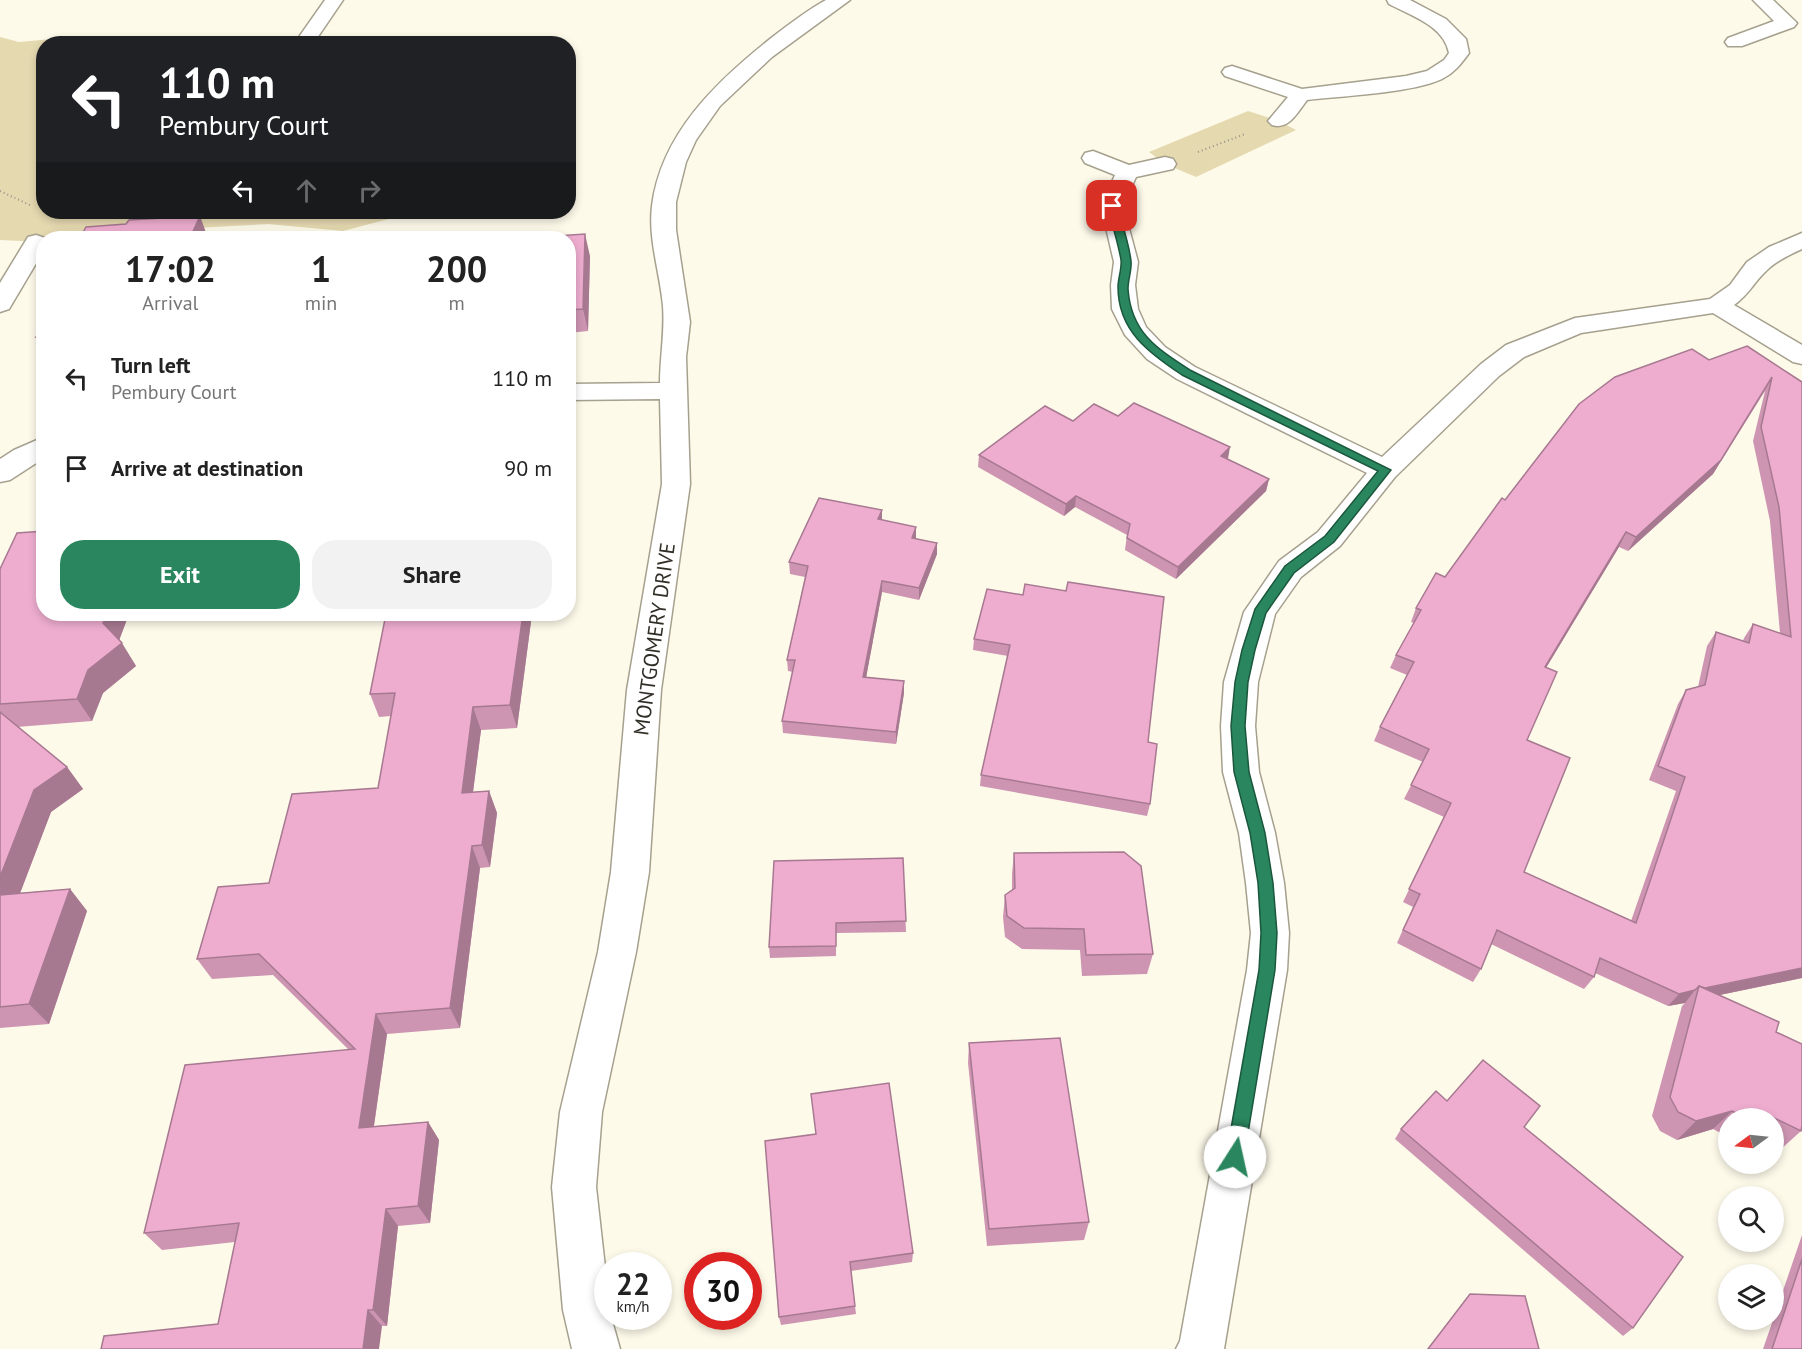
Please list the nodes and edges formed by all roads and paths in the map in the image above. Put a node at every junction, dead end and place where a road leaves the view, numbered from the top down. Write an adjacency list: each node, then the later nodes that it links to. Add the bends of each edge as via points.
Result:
1 (334, 0): 6 (street)
2 (1396, 0): 9 (street, via 1439,23 1456,39 1459,53 1451,64 1434,75 1406,82)
3 (1762, 0): 5 (street)
4 (823, 3): 19 (street, MONTGOMERY DRIVE, via 715,96 679,152 663,209 678,339 673,357)
5 (1795, 24): 7 (street)
6 (309, 36)
7 (1735, 42)
8 (1232, 72): 9 (street)
9 (1301, 95): 10 (street)
10 (1279, 121): 12 (path)
11 (1093, 158): 13 (street)
12 (1165, 164): 13 (street)
13 (1126, 172): 23 (street, via 1112,206 1126,262 1125,309 1134,330 1156,353 1186,373)
14 (1802, 240): 17 (street, via 1756,267 1739,290)
15 (36, 242): 16 (street)
16 (0, 304)
17 (1717, 305): 18 (street); 23 (street, via 1575,326 1515,351)
18 (1802, 356)
19 (673, 391): 20 (street); 25 (street, MONTGOMERY DRIVE, via 676,484 644,690 630,872 615,963 581,1112 574,1187 586,1310)
20 (576, 393)
21 (0, 438): 22 (street)
22 (34, 451): 24 (street)
23 (1385, 470): 26 (street, via 1329,539 1290,569 1260,612 1241,682 1241,772 1266,883 1267,970)
24 (0, 473)
25 (596, 1349)
26 (1200, 1349)

